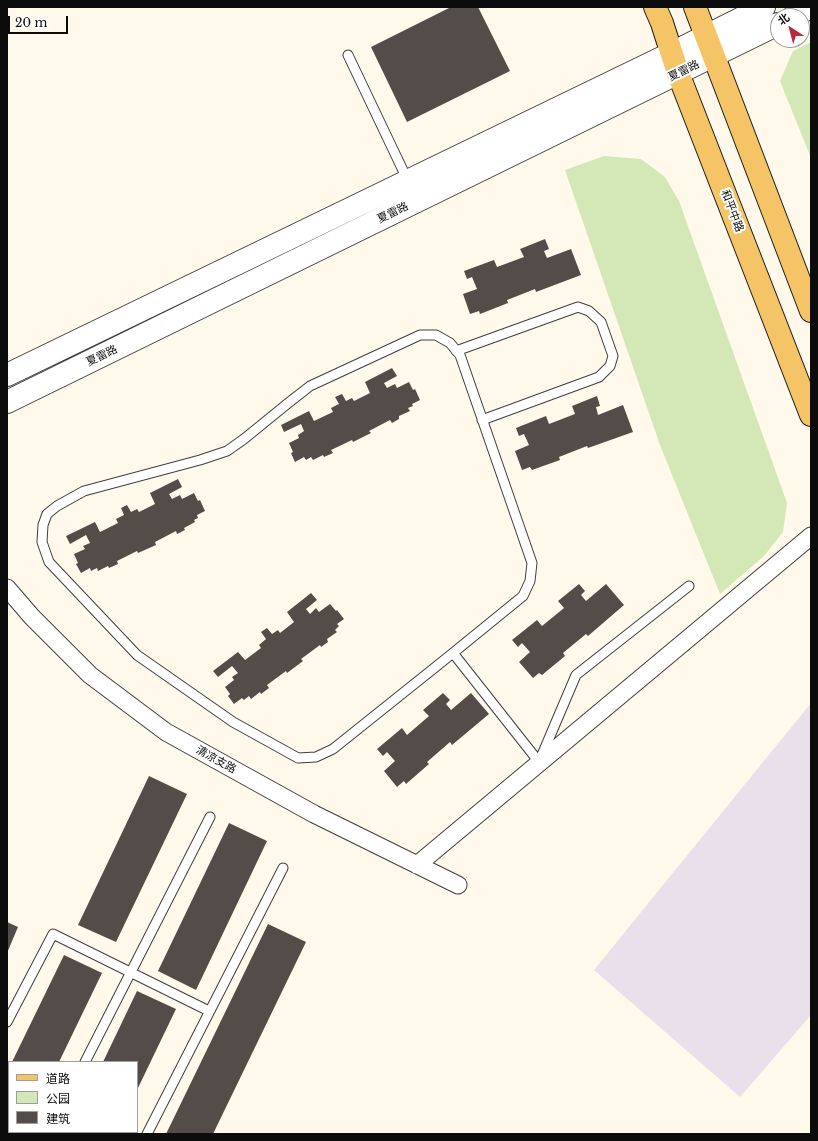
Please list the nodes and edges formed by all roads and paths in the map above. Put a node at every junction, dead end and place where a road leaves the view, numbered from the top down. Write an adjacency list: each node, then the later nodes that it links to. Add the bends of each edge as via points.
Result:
1 (655, 7): 8 (main road, 和平中路)
2 (694, 7): 5 (main road)
3 (764, 7): 5 (street, 夏雷路)
4 (770, 28): 7 (street, 夏雷路)
5 (706, 36): 7 (main road); 8 (street, 夏雷路)
6 (348, 55): 9 (lane)
7 (714, 56): 8 (street, 夏雷路); 10 (main road)
8 (675, 63): 9 (street, 夏雷路); 13 (street, 夏雷路); 14 (main road, 和平中路)
9 (408, 181): 12 (street, 夏雷路)
10 (811, 310)
11 (456, 351): 15 (lane, via 460,355); 15 (lane, via 578,308 589,311 601,322 613,356 610,366 599,376); 19 (lane, via 450,343 436,335 420,335 310,386 227,451 84,492 57,506 48,514 43,525 42,542 49,562 137,655 234,722 298,758 316,757 333,749)
12 (7, 375)
13 (7, 402)
14 (811, 415)
15 (482, 420): 19 (lane, via 532,563 530,581 523,596)
16 (811, 536): 20 (street)
17 (689, 586): 20 (lane, via 576,675)
18 (7, 588): 22 (street, 清凉支路, via 90,675 166,732 314,814)
19 (453, 653): 20 (lane)
20 (539, 762): 22 (street)
21 (210, 817): 25 (lane)
22 (417, 865): 24 (street, 清凉支路)
23 (283, 868): 26 (lane)
24 (458, 885)
25 (131, 973): 26 (lane); 27 (lane, via 53,934); 28 (lane)
26 (209, 1011): 29 (lane)
27 (7, 1022)
28 (87, 1061)
29 (147, 1134)

